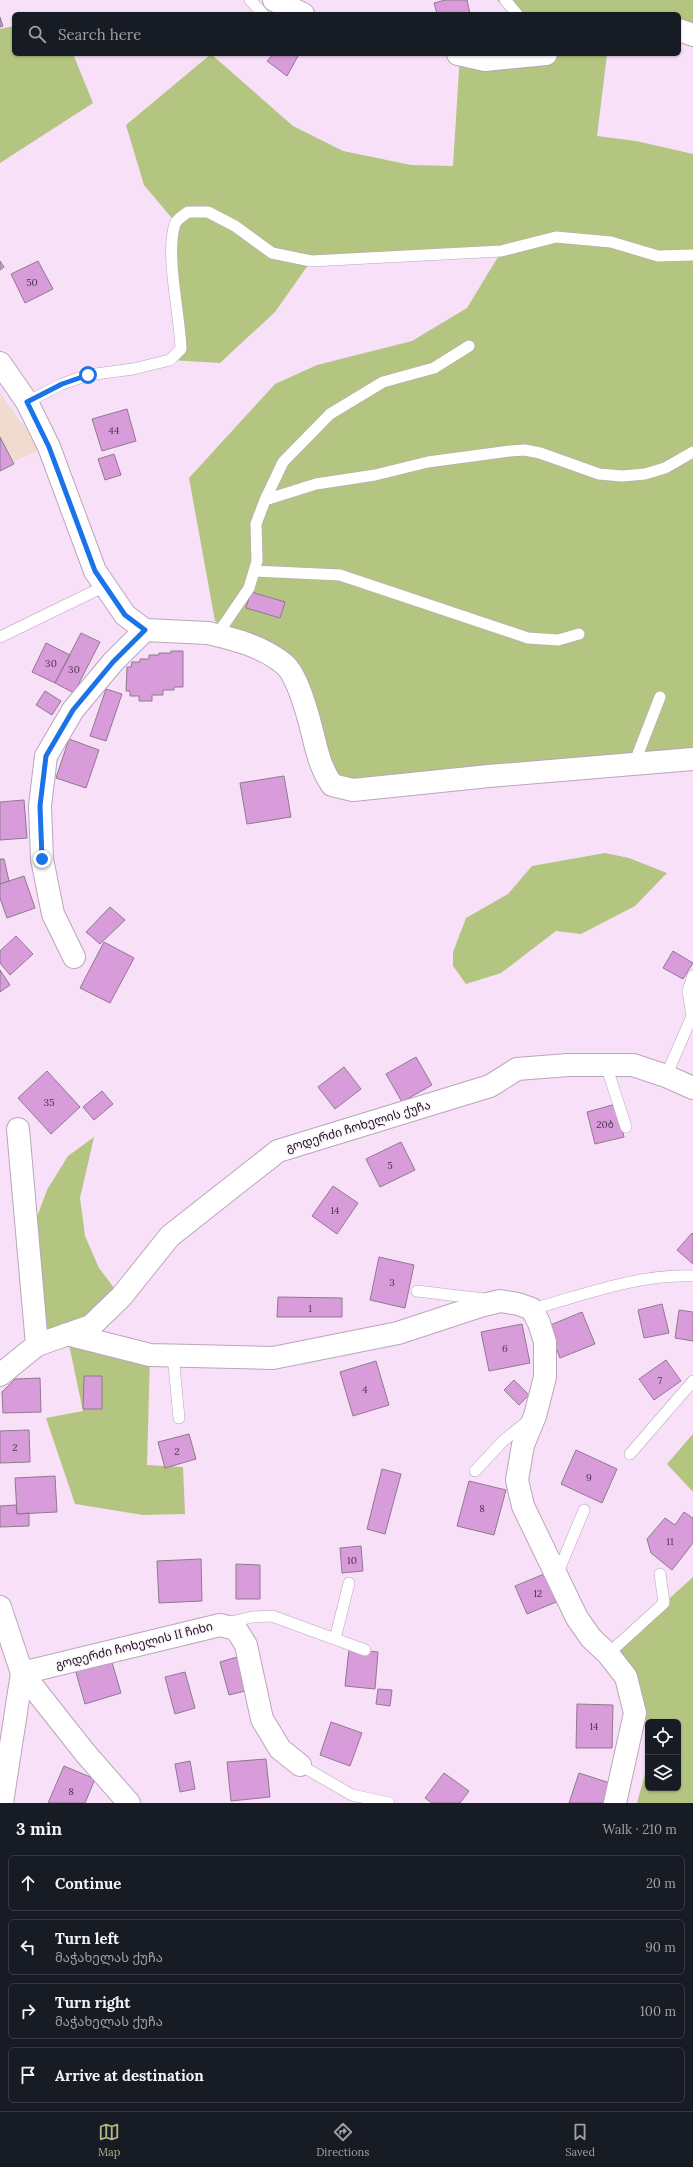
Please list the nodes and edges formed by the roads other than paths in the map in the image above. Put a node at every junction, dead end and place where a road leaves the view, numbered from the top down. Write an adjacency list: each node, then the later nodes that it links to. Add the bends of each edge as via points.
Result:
1 (250, 0): 4 (lane)
2 (274, 0): 5 (street)
3 (505, 0): 6 (lane)
4 (261, 12)
5 (299, 12)
6 (515, 12)
7 (681, 31): 8 (street)
8 (693, 35)
9 (467, 56): 10 (street, via 485,60)
10 (526, 56)
11 (693, 255): 14 (lane, via 658,256 611,242 556,237 501,251 311,261 272,254 235,226 208,212 188,212 176,223 171,245 181,349 170,360 133,369 88,375 62,384)
12 (469, 346): 16 (lane, via 434,368 383,382 330,414 283,462)
13 (0, 363): 14 (street)
14 (27, 402): 18 (street, via 49,447 95,571)
15 (693, 452): 16 (lane, via 665,468 645,474 622,476 599,474 540,453 510,451 428,462 374,475 316,484)
16 (265, 500): 17 (lane, via 256,524 257,561)
17 (254, 571): 20 (lane, via 340,576 528,638 558,640); 21 (lane, via 249,588)
18 (105, 586): 19 (street, via 125,615); 22 (lane)
19 (145, 630): 21 (street); 26 (street, via 113,662 73,710 46,756 40,806 42,859 53,914)
20 (579, 634)
21 (217, 635): 25 (street, via 247,642 285,664 304,699 322,770 332,785 353,790)
22 (0, 637)
23 (660, 697): 25 (lane)
24 (693, 759): 25 (street)
25 (634, 764)
26 (74, 957)
27 (693, 976): 28 (lane, via 688,991)
28 (693, 1015): 30 (lane)
29 (606, 1065): 30 (street, გოდერძი ჩოხელის ქუჩა, via 633,1065); 32 (lane); 38 (street, გოდერძი ჩოხელის ქუჩა, via 517,1069 490,1086 278,1151 170,1236 121,1297 91,1326)
30 (666, 1076): 31 (street, გოდერძი ჩოხელის ქუჩა)
31 (693, 1088)
32 (626, 1127)
33 (18, 1129): 39 (street)
34 (693, 1276): 37 (lane, via 651,1278)
35 (417, 1291): 36 (lane)
36 (500, 1301): 37 (street); 40 (street, via 398,1333 273,1358)
37 (532, 1309): 43 (street, via 540,1323 545,1342 545,1377)
38 (67, 1334): 39 (street, გოდერძი ჩოხელის ქუჩა); 40 (street, via 150,1355)
39 (37, 1345): 41 (street, გოდერძი ჩოხელის ქუჩა)
40 (173, 1355): 44 (lane)
41 (0, 1375)
42 (693, 1381): 45 (lane)
43 (535, 1416): 46 (lane, via 503,1441); 49 (street, via 523,1445 517,1480 523,1506)
44 (179, 1418)
45 (630, 1454)
46 (474, 1471)
47 (584, 1510): 49 (lane)
48 (660, 1574): 55 (lane, via 664,1603)
49 (557, 1575): 55 (street, via 577,1618 591,1638)
50 (349, 1583): 53 (lane)
51 (0, 1606): 56 (street)
52 (220, 1625): 53 (lane, via 252,1617 272,1616); 56 (street, გოდერძი ჩოხელის II ჩიხი); 58 (street, გოდერძი ჩოხელის II ჩიხი, via 236,1629 246,1645 262,1719 280,1749)
53 (335, 1639): 54 (lane)
54 (365, 1650)
55 (608, 1654): 62 (street, via 626,1677 635,1713)
56 (22, 1673): 57 (street); 60 (street, via 86,1754)
57 (7, 1723): 59 (street)
58 (300, 1765): 61 (lane, via 352,1794)
59 (2, 1803)
60 (129, 1803)
61 (389, 1803)
62 (615, 1803)

